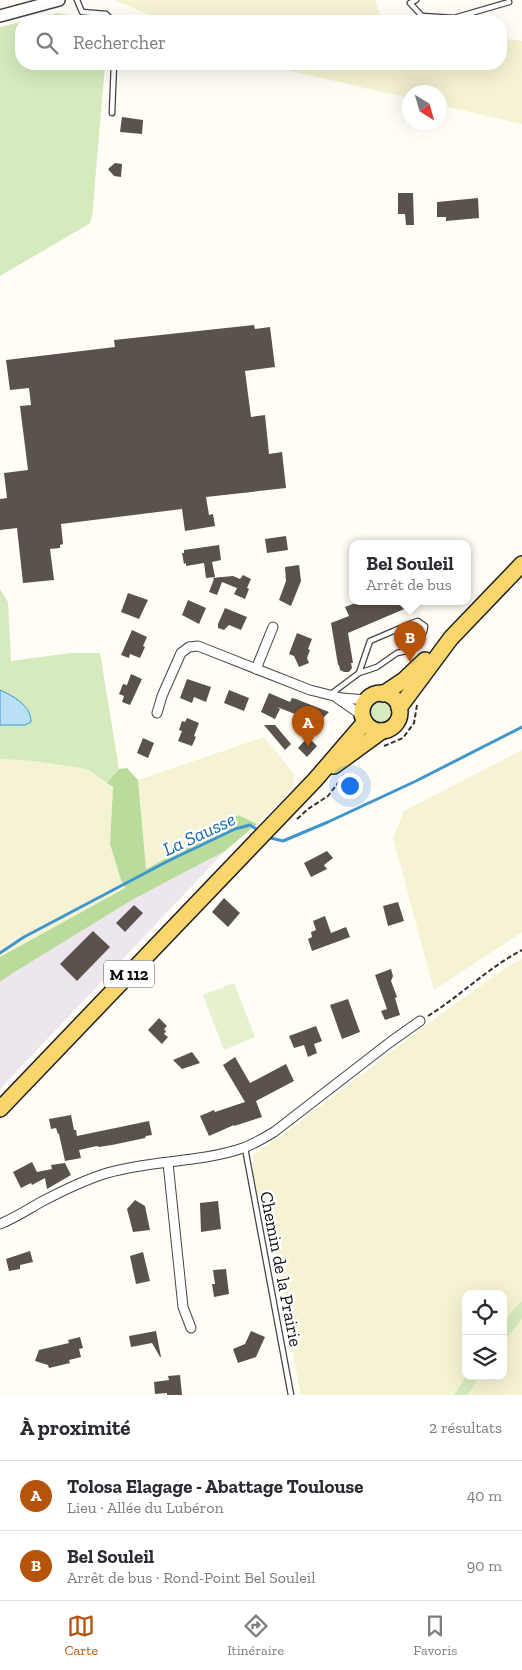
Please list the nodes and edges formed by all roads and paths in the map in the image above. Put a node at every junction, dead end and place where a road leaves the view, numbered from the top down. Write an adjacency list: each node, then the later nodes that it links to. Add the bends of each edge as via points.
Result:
1 (77, 0): 5 (lane, via 82,12)
2 (416, 0): 6 (lane, via 410,3)
3 (52, 1): 8 (street)
4 (509, 2): 7 (lane)
5 (107, 15)
6 (421, 15)
7 (464, 15)
8 (0, 16)
9 (114, 70): 10 (lane)
10 (112, 113)
11 (522, 564): 13 (main road)
12 (273, 627): 14 (street)
13 (451, 638): 17 (main road, via 404,680); 19 (main road)
14 (256, 669): 16 (street, via 310,690); 20 (street, via 198,646 189,647 182,653)
15 (359, 673): 15 (lane, via 377,667 397,653 411,650 423,635 424,626 418,621 370,641); 16 (lane)
16 (330, 694): 18 (street); 21 (street)
17 (383, 694): 18 (main road); 19 (main road, via 393,698)
18 (367, 700): 21 (main road, via 362,710)
19 (399, 708): 22 (main road, via 395,725)
20 (156, 713)
21 (364, 719): 22 (main road, via 372,729); 23 (main road, M 112)
22 (382, 731): 23 (main road, M 112)
23 (315, 780): 28 (main road, M 112)
24 (328, 796): 25 (path)
25 (291, 823)
26 (522, 950): 27 (path)
27 (420, 1021): 29 (street, via 274,1132)
28 (0, 1110)
29 (245, 1148): 30 (street); 33 (lane, Chemin de la Prairie)
30 (168, 1163): 31 (street, via 123,1169 92,1178); 32 (street, via 182,1307)
31 (0, 1224)
32 (191, 1328)
33 (291, 1395)

